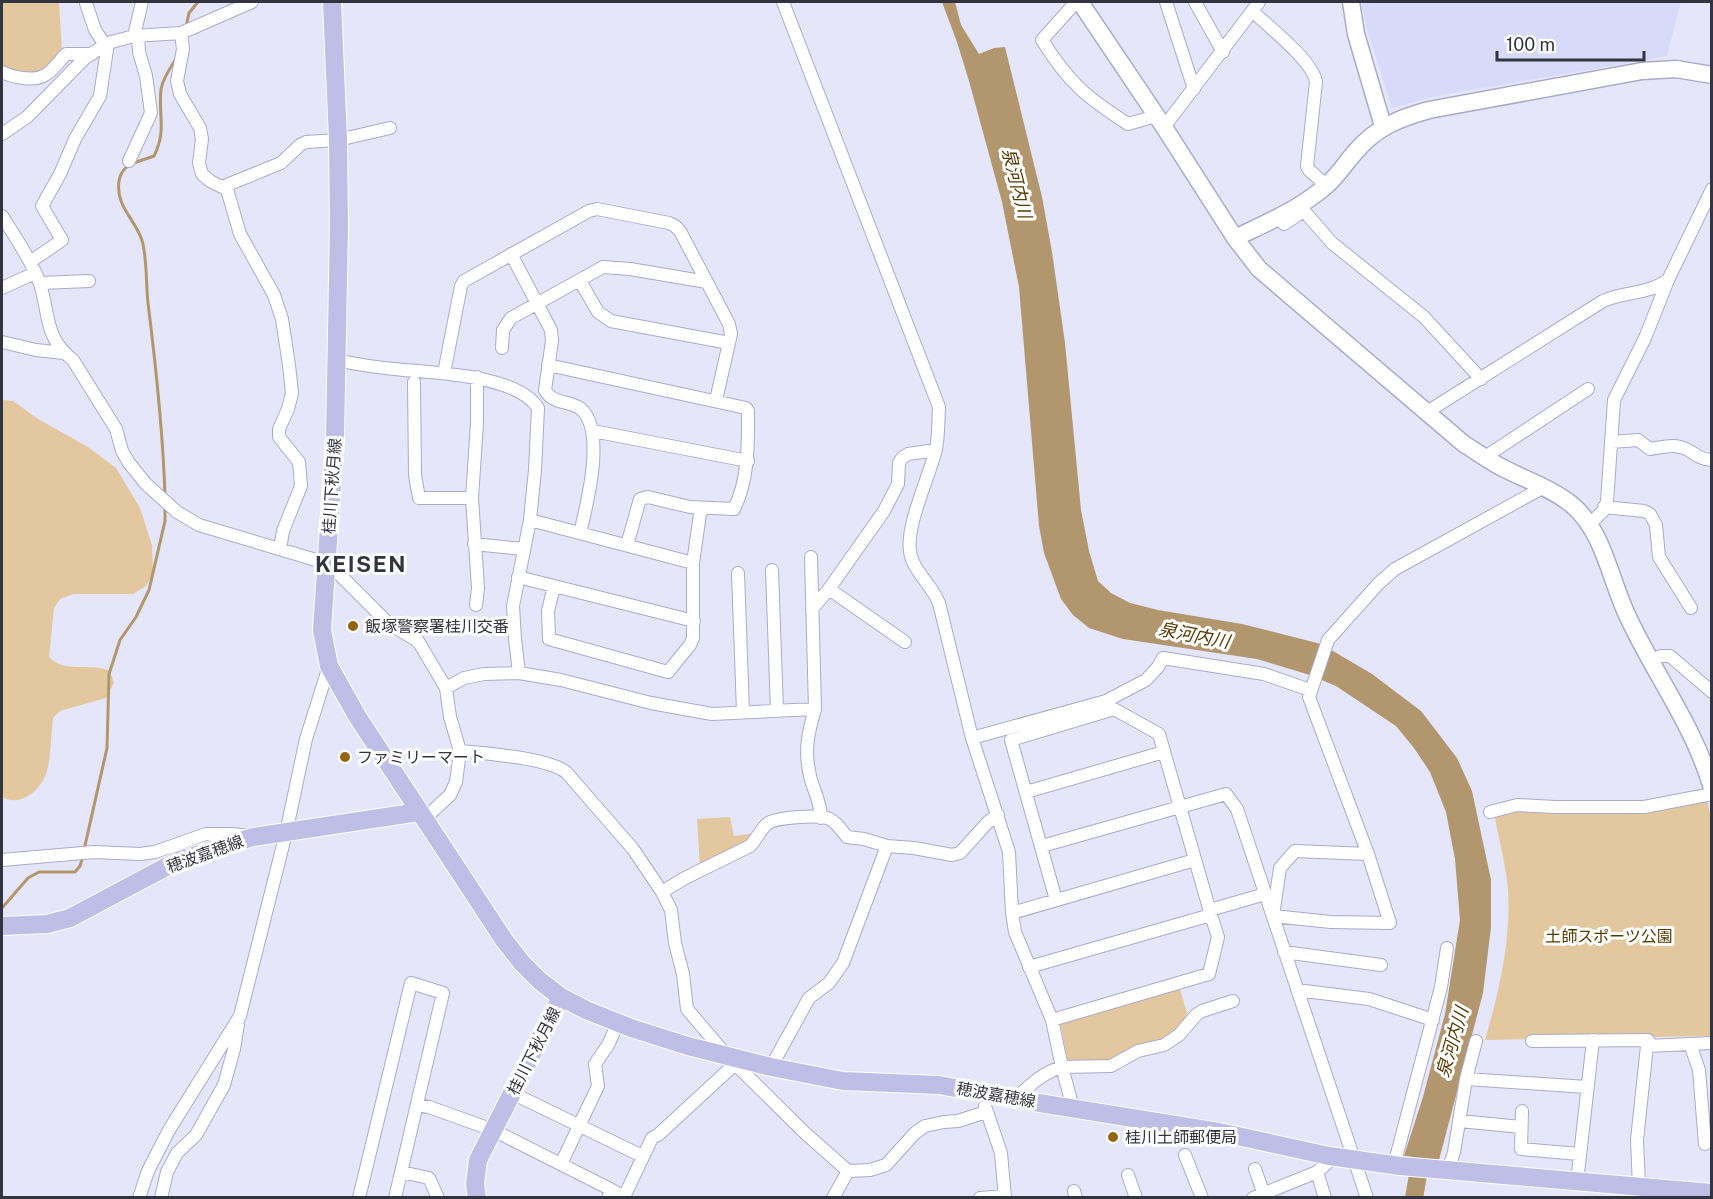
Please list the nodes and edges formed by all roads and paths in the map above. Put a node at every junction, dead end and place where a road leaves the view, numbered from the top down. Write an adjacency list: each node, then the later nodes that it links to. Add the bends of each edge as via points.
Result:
1 (142, 2): 12 (street)
2 (252, 2): 11 (street)
3 (332, 2): 23 (main road, 桂川下秋月線)
4 (783, 2): 54 (street, via 939,407)
5 (1078, 2): 19 (street); 19 (street, via 1042,40 1058,66 1077,88 1128,124)
6 (1166, 2): 18 (street)
7 (1196, 2): 14 (street)
8 (1352, 2): 20 (street, via 1356,34)
9 (86, 3): 13 (street, via 95,30)
10 (1256, 6): 14 (street); 25 (street, via 1315,75 1307,166)
11 (182, 33): 12 (street); 26 (street, via 177,81 200,129 202,174)
12 (136, 36): 13 (street); 24 (street, via 151,113)
13 (107, 44): 15 (street); 32 (street, via 100,96 42,206 62,240)
14 (1222, 52): 18 (street)
15 (92, 54): 16 (street, via 66,54 45,75 37,77); 22 (street, via 27,117)
16 (2, 72)
17 (1712, 75): 20 (street, via 1676,69 1642,71 1429,110)
18 (1194, 89): 19 (street)
19 (1160, 122): 30 (street)
20 (1383, 126): 25 (street)
21 (390, 128): 23 (street)
22 (2, 134)
23 (338, 140): 26 (street, via 306,142 281,163); 43 (main road, 桂川下秋月線)
24 (129, 160)
25 (1326, 185): 29 (street)
26 (226, 186): 67 (street, via 240,234 274,295 289,365 292,393 279,437 299,462 301,486)
27 (1712, 189): 33 (street)
28 (2, 216): 32 (street)
29 (1279, 217): 30 (street); 47 (street, via 1284,224 1304,211 1332,243 1424,317)
30 (1235, 238): 51 (street, via 1286,293)
31 (511, 254): 36 (street, via 597,209 675,226); 38 (street); 45 (street, via 461,285)
32 (35, 273): 34 (street); 37 (street); 42 (street, via 49,325)
33 (1668, 280): 47 (street, via 1657,288 1603,301); 53 (street, via 1614,400)
34 (89, 281)
35 (580, 281): 36 (street, via 603,267 611,267); 38 (street); 40 (street, via 598,312 611,321)
36 (707, 282): 40 (street, via 729,324)
37 (2, 288)
38 (538, 304): 41 (street, via 506,323); 44 (street, via 551,330)
39 (2, 342): 42 (street)
40 (729, 343): 50 (street)
41 (502, 348)
42 (64, 353): 67 (street, via 73,360 116,429 126,457 146,484 177,512 199,525)
43 (336, 360): 45 (street); 70 (main road, 桂川下秋月線, via 336,439)
44 (548, 365): 50 (street); 52 (street, via 544,390 554,400 580,408)
45 (444, 373): 46 (street)
46 (477, 377): 59 (street); 62 (street, via 527,395 538,408)
47 (1481, 379): 51 (street)
48 (414, 382): 59 (street, via 415,475 419,498)
49 (1588, 389): 55 (street)
50 (716, 400): 57 (street, via 747,408)
51 (1427, 412): 55 (street)
52 (593, 431): 57 (street); 64 (street, via 588,499)
53 (1611, 442): 56 (street, via 1638,440 1650,449 1677,446 1700,459); 60 (street)
54 (936, 450): 76 (street, via 902,458 898,484 884,511); 91 (street, via 911,531 910,552 939,603)
55 (1485, 457): 58 (street)
56 (1712, 460)
57 (748, 461): 61 (street, via 734,509)
58 (1544, 487): 63 (street, via 1572,505); 86 (street, via 1395,569 1328,640)
59 (472, 498): 65 (street)
60 (1604, 507): 63 (street); 78 (street, via 1650,513 1656,525 1659,557)
61 (703, 508): 66 (street, via 648,497 640,499); 71 (street)
62 (530, 520): 64 (street); 68 (street)
63 (1589, 525): 82 (street)
64 (580, 533): 66 (street)
65 (474, 544): 68 (street); 77 (street)
66 (627, 545): 71 (street)
67 (280, 549): 70 (street)
68 (523, 549): 74 (street)
69 (811, 557): 79 (street)
70 (326, 563): 83 (main road, 桂川下秋月線, via 322,630); 85 (street, via 388,623 418,641)
71 (693, 563): 80 (street)
72 (772, 570): 89 (street)
73 (738, 573): 90 (street)
74 (518, 577): 75 (street); 84 (street, via 513,606)
75 (554, 586): 80 (street); 80 (street, via 548,611 549,639 668,672 690,645)
76 (829, 589): 79 (street); 81 (street)
77 (476, 605)
78 (1691, 608)
79 (812, 609): 88 (street)
80 (694, 621)
81 (905, 642)
82 (1650, 660): 87 (street, via 1670,656); 94 (street, via 1701,753)
83 (329, 666): 99 (main road, 桂川下秋月線); 102 (street, via 306,739)
84 (519, 674): 85 (street, via 484,674 464,678); 90 (street, via 561,680 685,710 712,714)
85 (446, 688): 92 (street)
86 (1311, 688): 91 (street, via 1264,674 1163,658 1146,680 1106,701); 106 (street, via 1309,697)
87 (1712, 692)
88 (815, 709): 89 (street); 101 (street, via 806,743 807,763)
89 (777, 711): 90 (street)
90 (744, 712)
91 (972, 738): 100 (street)
92 (460, 751): 99 (street, via 450,795); 109 (street, via 522,758 560,768 633,849)
93 (1164, 752): 95 (street); 95 (street, via 1159,734 1114,709 1011,740); 97 (street)
94 (1712, 788)
95 (1026, 792): 105 (street)
96 (1712, 794): 98 (street, via 1644,807 1517,805)
97 (1180, 806): 105 (street); 108 (street); 110 (street, via 1227,794 1237,809)
98 (1490, 813)
99 (421, 815): 102 (main road, 穂波嘉穂線); 121 (main road, 桂川下秋月線, via 504,940 522,963)
100 (998, 815): 104 (street, via 960,853); 113 (street, via 1009,852)
101 (821, 818): 104 (street, via 834,822 847,837); 109 (street, via 776,819 767,823 750,846)
102 (286, 833): 103 (main road, 穂波嘉穂線); 123 (street)
103 (253, 837): 107 (street, via 206,834 140,854 94,852); 115 (main road, 穂波嘉穂線, via 177,861 70,918 47,924)
104 (887, 846): 134 (street, via 843,963 829,983 808,998)
105 (1042, 846): 111 (street)
106 (1368, 854): 114 (street, via 1295,851 1280,868); 114 (street, via 1390,922)
107 (2, 860)
108 (1195, 860): 111 (street); 112 (street)
109 (662, 892): 133 (street, via 671,910 687,1009)
110 (1265, 894): 112 (street); 114 (street)
111 (1056, 900): 113 (street)
112 (1211, 912): 119 (street); 124 (street, via 1218,938 1209,974)
113 (1012, 913): 119 (street)
114 (1272, 916): 117 (street)
115 (2, 926)
116 (1447, 948): 125 (street)
117 (1284, 952): 118 (street); 120 (street)
118 (1381, 965)
119 (1029, 967): 124 (street)
120 (1297, 990): 125 (street, via 1370,999); 154 (street)
121 (561, 997): 126 (main road, 穂波嘉穂線); 138 (main road, 桂川下秋月線)
122 (1233, 1001): 135 (street, via 1202,1011 1172,1041 1138,1051 1111,1066)
123 (240, 1016): 169 (street, via 169,1130); 170 (street, via 224,1085 196,1135 177,1153)
124 (1052, 1020): 135 (street)
125 (1432, 1020): 156 (street)
126 (618, 1023): 133 (main road, 穂波嘉穂線); 146 (street, via 595,1064 598,1086)
127 (1593, 1040): 129 (street); 132 (street, via 1648,1040); 137 (street)
128 (1476, 1041): 136 (street)
129 (1533, 1041)
130 (1712, 1043): 131 (street)
131 (1690, 1044): 132 (street); 149 (street, via 1699,1070)
132 (1651, 1045): 164 (street, via 1647,1046)
133 (731, 1060): 134 (main road, 穂波嘉穂線); 152 (street, via 652,1138); 159 (street)
134 (771, 1066): 139 (main road, 穂波嘉穂線, via 843,1081 939,1085)
135 (1062, 1067): 140 (street, via 1031,1083); 142 (street)
136 (1466, 1079): 137 (street); 145 (street)
137 (1587, 1087): 150 (street)
138 (512, 1093): 146 (street); 148 (main road, 桂川下秋月線)
139 (982, 1093): 140 (main road, 穂波嘉穂線); 143 (street)
140 (1015, 1099): 142 (main road, 穂波嘉穂線)
141 (417, 1105): 148 (street); 160 (street); 171 (street, via 443,993 411,983)
142 (1073, 1108): 153 (main road, 穂波嘉穂線, via 1219,1132)
143 (986, 1112): 159 (street, via 925,1126 886,1165); 167 (street, via 1001,1153)
144 (1522, 1112): 147 (street)
145 (1460, 1121): 147 (street); 158 (street, via 1454,1152)
146 (580, 1126): 152 (street); 155 (street)
147 (1521, 1127): 150 (street, via 1521,1149)
148 (493, 1130): 155 (street); 174 (main road, 桂川下秋月線, via 478,1160)
149 (1705, 1144)
150 (1580, 1154): 163 (street)
151 (1185, 1155): 178 (street)
152 (642, 1156): 166 (street, via 624,1197)
153 (1329, 1156): 154 (main road, 穂波嘉穂線); 161 (street)
154 (1354, 1160): 156 (main road, 穂波嘉穂線); 180 (street)
155 (561, 1164): 166 (street)
156 (1397, 1166): 158 (main road, 穂波嘉穂線)
157 (1255, 1169): 168 (street)
158 (1443, 1170): 163 (main road, 穂波嘉穂線)
159 (848, 1171): 175 (street)
160 (401, 1172): 172 (street); 173 (street, via 429,1178)
161 (1317, 1172): 168 (street); 179 (street)
162 (1128, 1175): 177 (street)
163 (1577, 1182): 164 (main road, 穂波嘉穂線)
164 (1631, 1190): 165 (main road, 穂波嘉穂線)
165 (1712, 1192)
166 (610, 1194)
167 (1005, 1196): 176 (street)
168 (1261, 1196)
169 (139, 1197)
170 (161, 1197)
171 (359, 1197)
172 (395, 1197)
173 (438, 1197)
174 (477, 1197)
175 (833, 1197)
176 (980, 1197)
177 (1136, 1197)
178 (1202, 1197)
179 (1325, 1197)
180 (1367, 1197)

